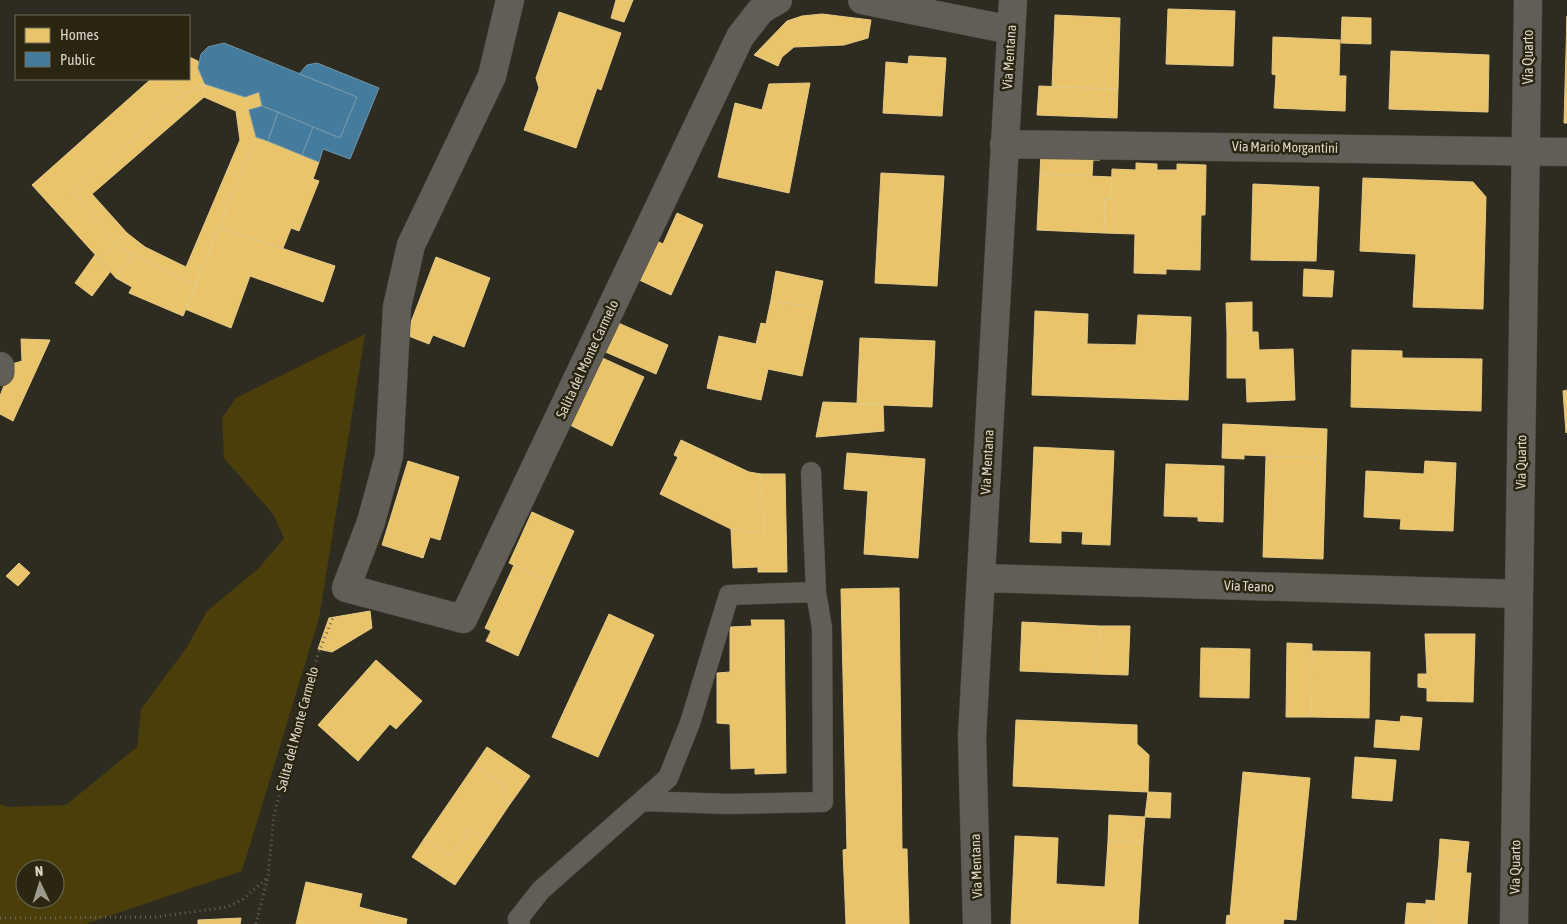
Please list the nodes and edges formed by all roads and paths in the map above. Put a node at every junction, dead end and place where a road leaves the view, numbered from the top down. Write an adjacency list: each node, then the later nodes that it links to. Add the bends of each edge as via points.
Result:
1 (510, 0): 14 (street, via 492,76 411,245 397,307 390,456 371,522)
2 (778, 0): 14 (street, Salita del Monte Carmelo, via 761,10 740,37 463,619)
3 (862, 0): 6 (street)
4 (1013, 0): 6 (street, Via Mentana)
5 (1528, 0): 8 (street, Via Quarto)
6 (1011, 30): 7 (street, Via Mentana)
7 (1004, 144): 8 (street, Via Mario Morgantini); 13 (street, Via Mentana)
8 (1528, 150): 9 (street, Via Mario Morgantini); 16 (street, Via Quarto)
9 (1567, 152)
10 (0, 366): 11 (street)
11 (0, 372)
12 (810, 472): 15 (lane)
13 (981, 578): 16 (street, Via Teano); 22 (street, Via Mentana, via 972,738)
14 (346, 588): 18 (path, Salita del Monte Carmelo, via 318,654 298,721 274,815)
15 (816, 592): 17 (lane, via 729,595 690,723 668,778); 17 (lane, via 822,628 823,802 728,804)
16 (1518, 594): 23 (street, Via Quarto)
17 (642, 801): 21 (lane, via 540,890 518,919)
18 (268, 876): 19 (path, via 242,900 227,907 156,917); 20 (path, Salita del Monte Carmelo)
19 (0, 918)
20 (256, 924)
21 (520, 924)
22 (977, 924)
23 (1514, 924)

